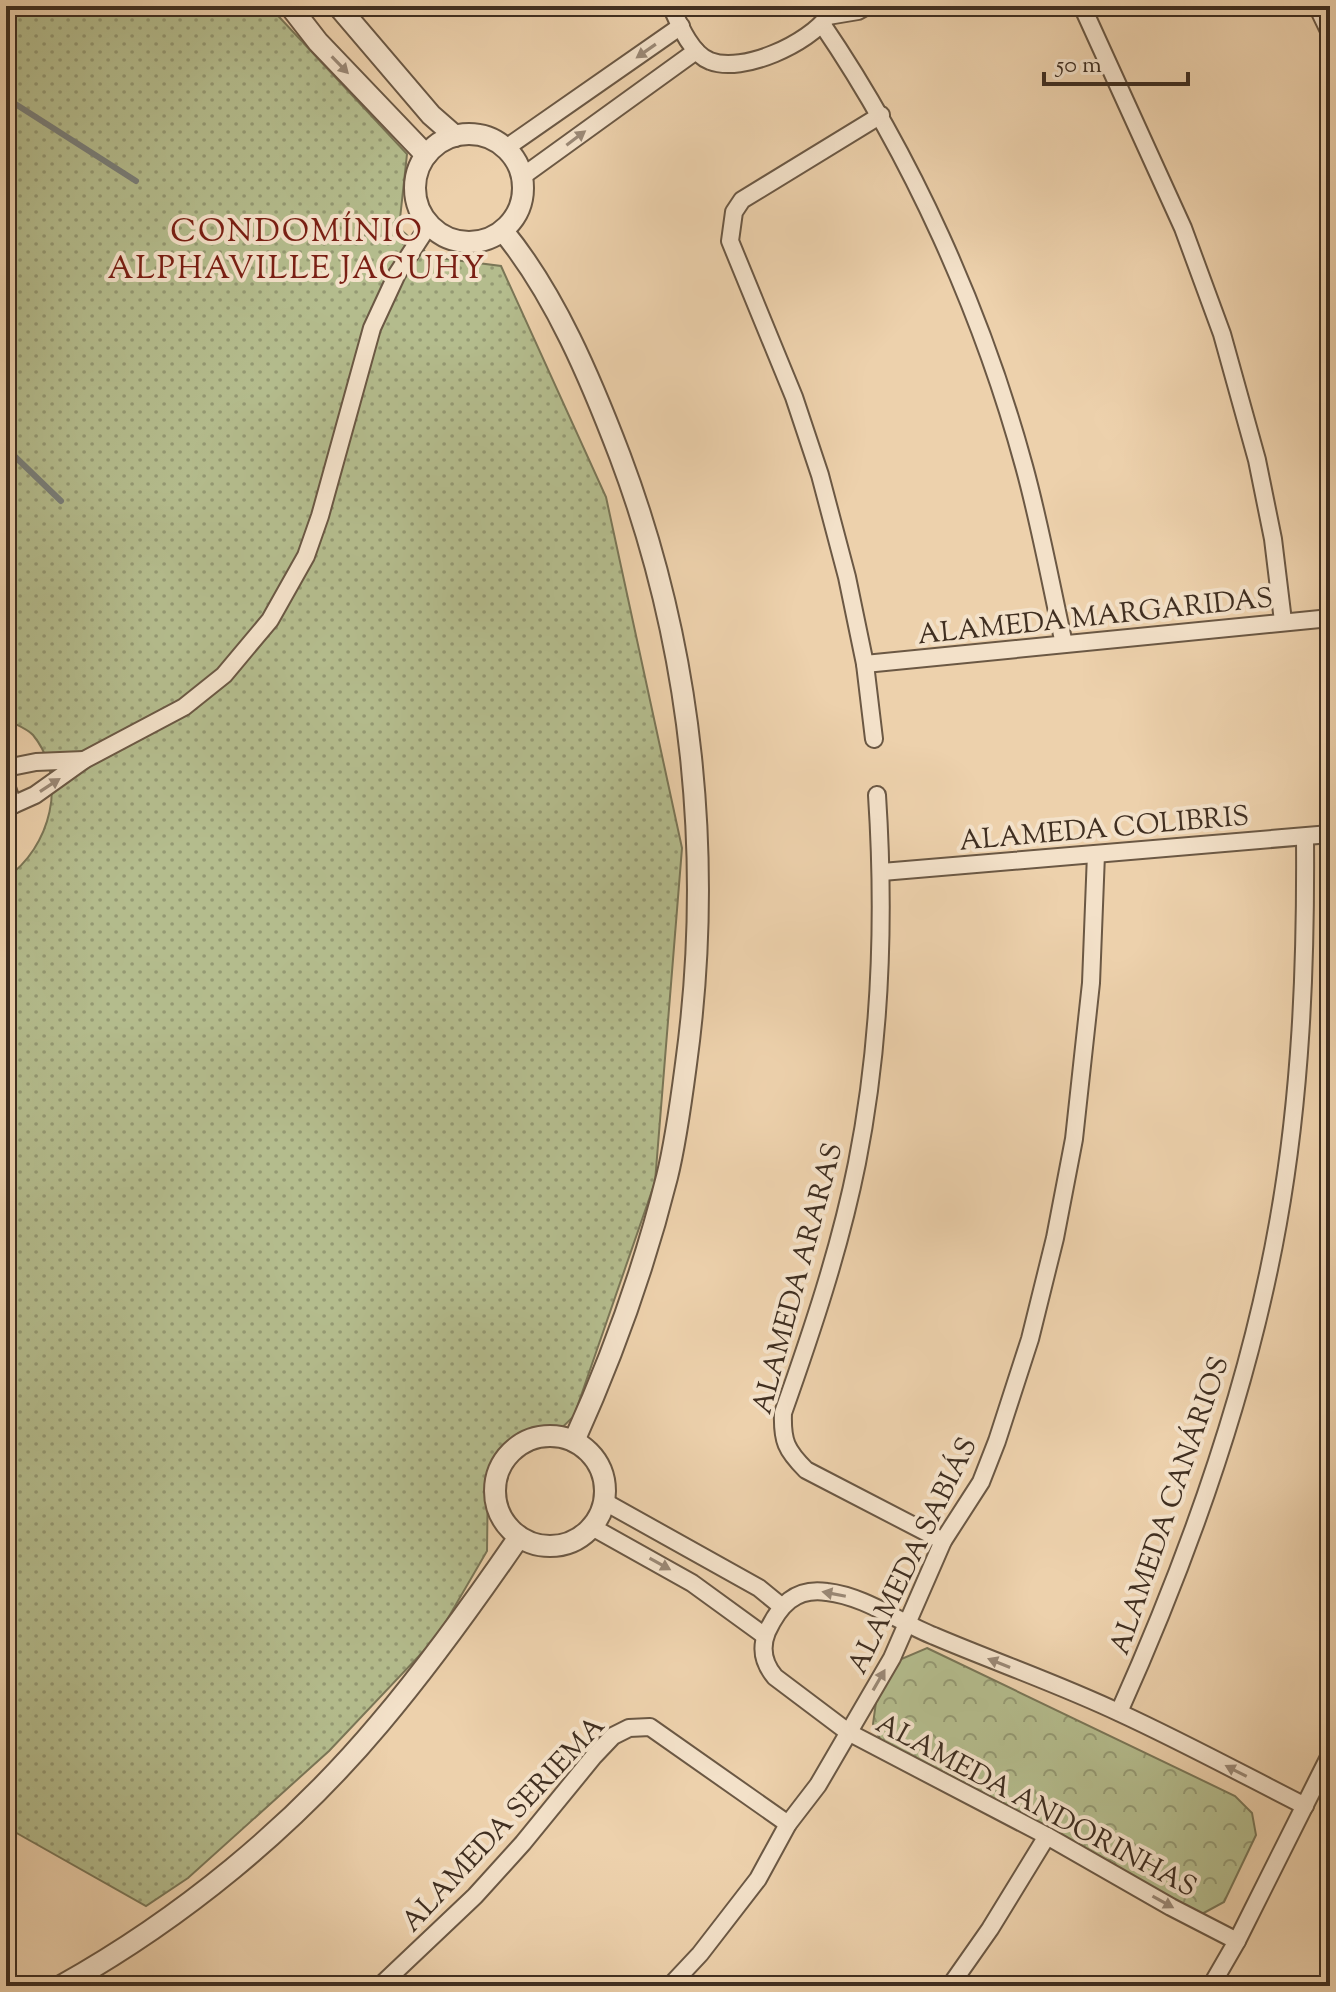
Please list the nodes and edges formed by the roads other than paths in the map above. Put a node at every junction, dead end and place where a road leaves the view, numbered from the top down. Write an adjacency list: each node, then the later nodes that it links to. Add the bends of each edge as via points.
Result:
1 (290, 6): 16 (street, one-way to 16)
2 (338, 6): 14 (street)
3 (671, 6): 8 (street)
4 (867, 6): 7 (street)
5 (1082, 6): 21 (street, via 1183,228 1222,334 1260,473)
6 (1317, 6): 9 (street)
7 (824, 16): 10 (street, via 793,44 757,61 731,65 710,61); 13 (street)
8 (681, 26): 10 (street); 11 (street, one-way to 11)
9 (1330, 33)
10 (696, 51): 12 (street)
11 (611, 76): 12 (street); 15 (street)
12 (627, 99): 17 (street, one-way to 12)
13 (881, 115): 22 (street, via 966,299 1003,399); 23 (street, via 742,200 734,212 730,241 820,475)
14 (455, 136): 15 (street, via 491,138); 16 (street)
15 (506, 148): 17 (street)
16 (426, 155): 18 (street, via 415,199)
17 (523, 176): 19 (street, via 521,206)
18 (429, 225): 19 (street, via 457,242 473,243); 25 (street, via 397,274 372,328 320,516 306,556 270,620 224,675 184,707)
19 (503, 231): 34 (street, via 529,263 578,357 644,523 679,668 697,818 693,1016 668,1175 630,1306)
20 (1330, 618): 21 (street, ALAMEDA MARGARIDAS)
21 (1283, 621): 22 (street, ALAMEDA MARGARIDAS)
22 (1064, 644): 23 (street, ALAMEDA MARGARIDAS)
23 (865, 664): 24 (street)
24 (874, 739)
25 (84, 760): 26 (street); 29 (street, one-way to 25)
26 (6, 768)
27 (6, 785): 29 (street)
28 (877, 795): 33 (street, ALAMEDA ARARAS)
29 (10, 807)
30 (1330, 834): 31 (street, ALAMEDA COLIBRIS)
31 (1305, 837): 32 (street, ALAMEDA COLIBRIS); 44 (street, ALAMEDA CANÁRIOS, via 1304,1009 1278,1223 1227,1431 1155,1631)
32 (1096, 854): 33 (street, ALAMEDA COLIBRIS); 38 (street, ALAMEDA SABIÁS, via 1084,1060 1055,1238 997,1441 981,1482)
33 (882, 872): 38 (street, ALAMEDA ARARAS, via 878,996 857,1161 839,1238 783,1413 782,1436 806,1470)
34 (574, 1441): 35 (street, via 599,1466); 37 (street, via 533,1438 501,1464 495,1504)
35 (605, 1502): 36 (street); 39 (street)
36 (592, 1527): 37 (street, via 557,1546); 40 (street, one-way to 40)
37 (519, 1537): 51 (street, via 380,1724 313,1796 142,1938)
38 (943, 1541): 42 (street, ALAMEDA SABIÁS)
39 (707, 1557): 40 (street); 41 (street)
40 (692, 1583): 43 (street)
41 (781, 1606): 42 (street, one-way to 41, via 856,1599 826,1591 808,1592); 43 (street)
42 (905, 1625): 44 (street, one-way to 42); 45 (street, ALAMEDA SABIÁS, one-way to 42, via 892,1658)
43 (765, 1636): 45 (street, ALAMEDA ANDORINHAS, via 766,1666 775,1677)
44 (1119, 1712): 47 (street, one-way to 44)
45 (848, 1732): 48 (street, ALAMEDA SABIÁS); 49 (street, ALAMEDA ANDORINHAS)
46 (1330, 1755): 47 (street)
47 (1305, 1806): 50 (street)
48 (788, 1824): 52 (street, ALAMEDA SERIEMA, via 650,1727 629,1728 613,1736 485,1885); 53 (street, ALAMEDA SABIÁS, via 758,1879)
49 (1047, 1836): 50 (street, ALAMEDA ANDORINHAS, one-way to 50); 54 (street)
50 (1237, 1941): 55 (street)
51 (61, 1986)
52 (380, 1986)
53 (670, 1986)
54 (950, 1986)
55 (1211, 1986)

